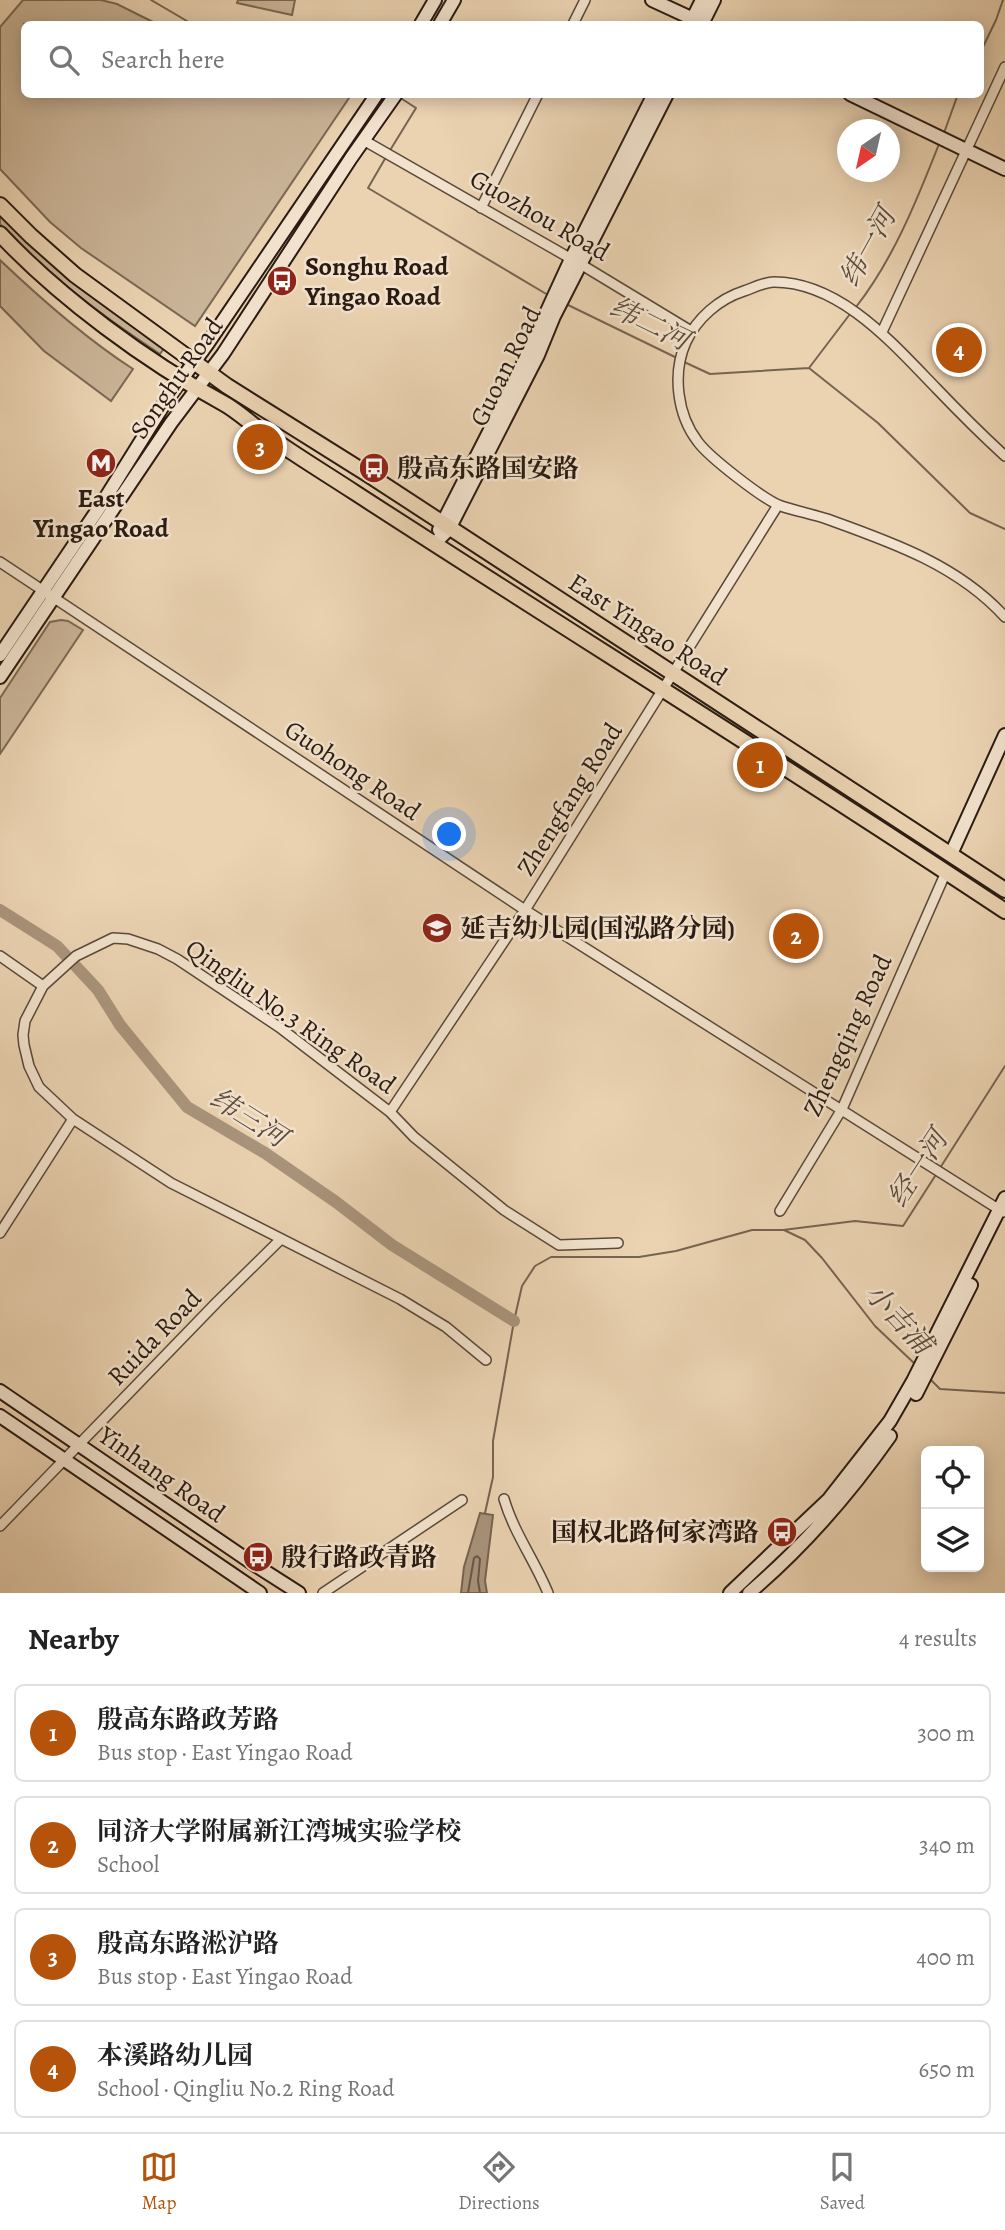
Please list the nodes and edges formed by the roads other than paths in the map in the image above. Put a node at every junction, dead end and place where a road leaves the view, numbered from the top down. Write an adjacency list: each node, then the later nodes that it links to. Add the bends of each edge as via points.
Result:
1 (435, 0): 7 (main road)
2 (454, 0): 8 (main road)
3 (585, 0): 9 (street)
4 (652, 0): 10 (main road)
5 (702, 0): 11 (main road)
6 (714, 0): 12 (main road)
7 (423, 21)
8 (442, 21)
9 (574, 21)
10 (694, 21)
11 (698, 21)
12 (699, 21)
13 (1005, 67): 22 (street)
14 (375, 98): 20 (main road, Songhu Road)
15 (536, 98): 25 (street)
16 (652, 98): 27 (main road, Guoan Road)
17 (665, 98): 27 (main road, Guoan Road)
18 (858, 98): 22 (main road)
19 (393, 99): 21 (main road, Songhu Road)
20 (352, 132): 21 (street); 30 (main road, Songhu Road)
21 (365, 140): 25 (street, Guozhou Road); 31 (main road, Songhu Road)
22 (966, 150): 23 (main road); 29 (street)
23 (1005, 169)
24 (0, 205): 30 (main road, East Yingao Road, via 75,275)
25 (481, 208): 27 (street, Guozhou Road)
26 (0, 234): 32 (main road, East Yingao Road, via 100,322)
27 (576, 262): 28 (street, Guozhou Road); 36 (main road, Guoan Road)
28 (691, 331): 29 (street, via 734,294 772,282 812,288); 35 (street, via 681,355 678,402 688,428 721,465)
29 (882, 332): 34 (street)
30 (194, 362): 31 (main road, East Yingao Road); 32 (main road, Songhu Road)
31 (209, 372): 33 (main road, Songhu Road); 36 (main road, East Yingao Road)
32 (182, 378): 33 (main road, East Yingao Road); 39 (main road, Songhu Road)
33 (197, 388): 37 (main road, East Yingao Road); 39 (main road, Songhu Road)
34 (1005, 456)
35 (778, 505): 40 (street, via 935,562); 42 (street, Zhengfang Road)
36 (445, 526): 37 (main road, Guoan Road); 42 (main road, East Yingao Road)
37 (434, 544): 44 (main road, East Yingao Road)
38 (0, 562): 39 (street, Guohong Road)
39 (49, 594): 41 (main road, Songhu Road); 43 (main road, Songhu Road); 49 (street, Guohong Road)
40 (1005, 617)
41 (0, 655)
42 (674, 675): 44 (street, Zhengfang Road); 46 (main road, East Yingao Road)
43 (0, 677)
44 (664, 689): 47 (main road, East Yingao Road); 49 (street, Zhengfang Road)
45 (1005, 736): 46 (main road)
46 (951, 854): 48 (main road, East Yingao Road)
47 (946, 872): 50 (main road, East Yingao Road); 53 (street, Zhengqing Road)
48 (1005, 890)
49 (525, 910): 53 (street, Guohong Road); 54 (street, Zhengfang Road)
50 (1005, 911)
51 (0, 956): 52 (street)
52 (43, 986): 54 (street, Qingliu No.3 Ring Road, via 94,946 113,938 144,943 177,959 279,1027); 55 (street, Qingliu No.3 Ring Road, via 25,1021 24,1045 39,1087)
53 (842, 1109): 56 (street, Guohong Road); 57 (street, Zhengqing Road)
54 (390, 1112): 60 (street, Qingliu No.3 Ring Road, via 504,1210 559,1245)
55 (73, 1119): 58 (street); 59 (street, Qingliu No.3 Ring Road, via 171,1183)
56 (1003, 1208): 69 (main road, via 879,1452 836,1505)
57 (780, 1211)
58 (0, 1233)
59 (281, 1239): 61 (street, Qingliu No.3 Ring Road, via 400,1299 446,1327); 64 (street, Ruida Road)
60 (618, 1243)
61 (486, 1360)
62 (0, 1391): 64 (main road, Yinhang Road)
63 (0, 1416): 65 (main road, Yinhang Road)
64 (80, 1444): 65 (street, Ruida Road); 71 (main road, Yinhang Road)
65 (64, 1460): 68 (street, Ruida Road); 70 (main road, Yinhang Road)
66 (505, 1499): 73 (street, via 510,1519)
67 (462, 1500): 72 (street)
68 (0, 1526)
69 (756, 1587): 74 (main road)
70 (260, 1593)
71 (299, 1593)
72 (323, 1593)
73 (548, 1593)
74 (730, 1593)

